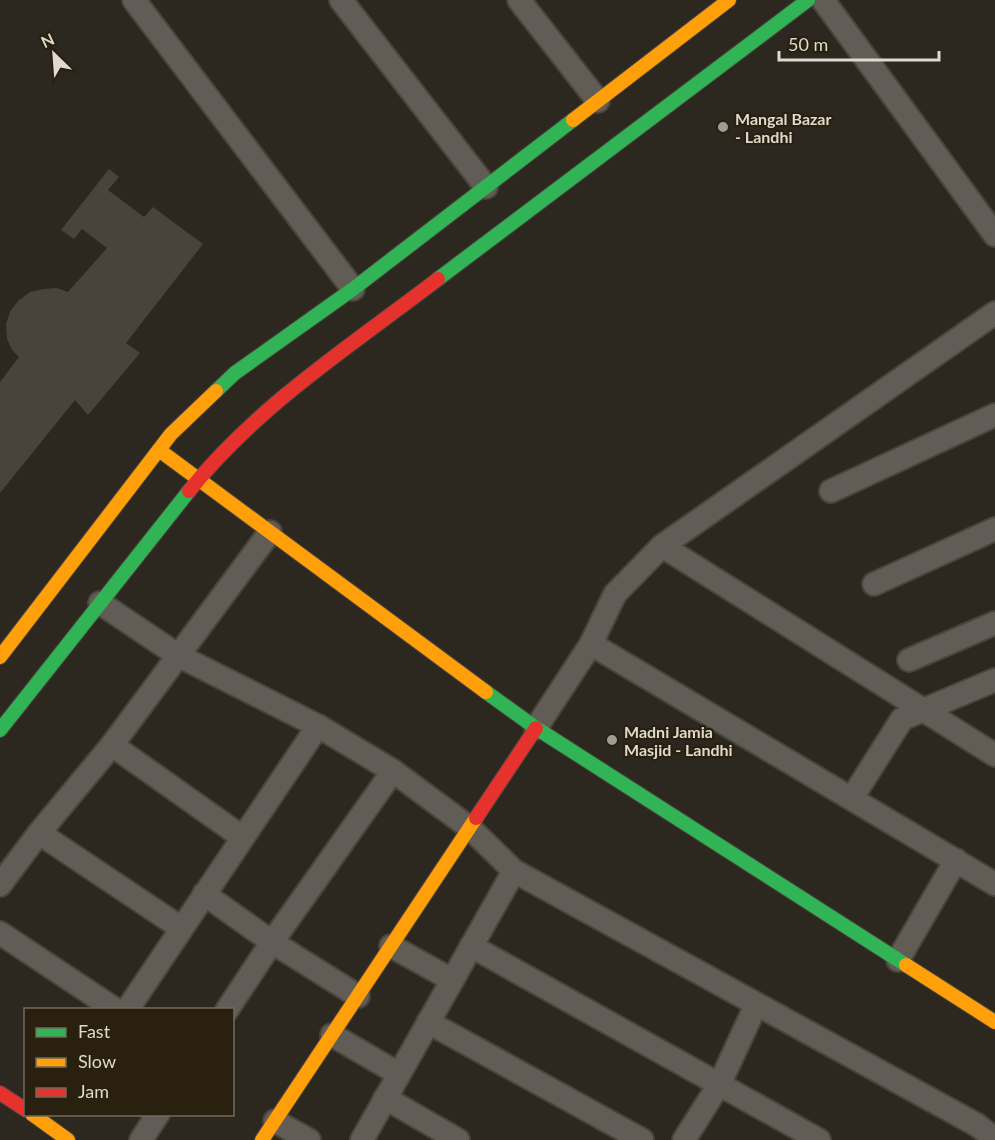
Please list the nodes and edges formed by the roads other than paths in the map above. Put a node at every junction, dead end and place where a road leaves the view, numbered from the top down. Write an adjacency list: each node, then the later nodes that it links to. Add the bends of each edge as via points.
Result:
1 (135, 0): 10 (street)
2 (341, 0): 8 (street)
3 (519, 0): 7 (street)
4 (808, 0): 14 (street, via 267,409)
5 (823, 0): 9 (street)
6 (715, 4): 7 (street)
7 (597, 101): 8 (street)
8 (486, 187): 10 (street)
9 (995, 236)
10 (353, 289): 13 (street, via 235,373)
11 (995, 313): 18 (street)
12 (995, 415): 15 (street)
13 (159, 450): 14 (street); 24 (street)
14 (199, 479): 17 (street); 20 (street)
15 (831, 491)
16 (995, 529): 19 (street)
17 (270, 532): 23 (street); 29 (street)
18 (662, 546): 22 (street, via 615,594); 27 (street)
19 (874, 584)
20 (100, 603): 23 (street); 30 (street)
21 (995, 623): 25 (street)
22 (591, 644): 29 (street); 34 (street)
23 (179, 656): 28 (street); 31 (street)
24 (0, 657)
25 (909, 660)
26 (995, 680): 27 (street)
27 (925, 710): 32 (street); 34 (street, via 902,719)
28 (318, 726): 33 (street); 37 (street)
29 (536, 728): 35 (street); 48 (street)
30 (0, 730)
31 (112, 745): 36 (street); 37 (street)
32 (995, 754)
33 (393, 771): 35 (street); 45 (street)
34 (852, 798): 38 (street)
35 (470, 828): 39 (street); 46 (street)
36 (39, 833): 41 (street); 43 (street)
37 (242, 837): 42 (street)
38 (956, 860): 40 (street); 48 (street)
39 (514, 871): 47 (street); 51 (street)
40 (995, 884)
41 (0, 885)
42 (204, 894): 43 (street); 45 (street)
43 (181, 928): 53 (street)
44 (0, 933): 52 (street)
45 (272, 942): 50 (street); 54 (street)
46 (391, 946): 49 (street); 50 (street)
47 (471, 946): 49 (street); 59 (street)
48 (898, 960): 56 (street)
49 (452, 980): 55 (street)
50 (358, 996): 57 (street)
51 (756, 1005): 59 (street); 66 (street, via 977,1125)
52 (113, 1008)
53 (128, 1008)
54 (228, 1008)
55 (428, 1022): 58 (street); 73 (street)
56 (995, 1022)
57 (332, 1035): 58 (street); 64 (street)
58 (399, 1074): 61 (street)
59 (720, 1083): 74 (street); 75 (street)
60 (0, 1093): 62 (street)
61 (386, 1098): 71 (street); 72 (street)
62 (24, 1109)
63 (157, 1116): 68 (street)
64 (275, 1121): 69 (street); 70 (street)
65 (44, 1124): 67 (street)
66 (995, 1139)
67 (68, 1140)
68 (141, 1140)
69 (262, 1140)
70 (309, 1140)
71 (362, 1140)
72 (458, 1140)
73 (642, 1140)
74 (684, 1140)
75 (819, 1140)

